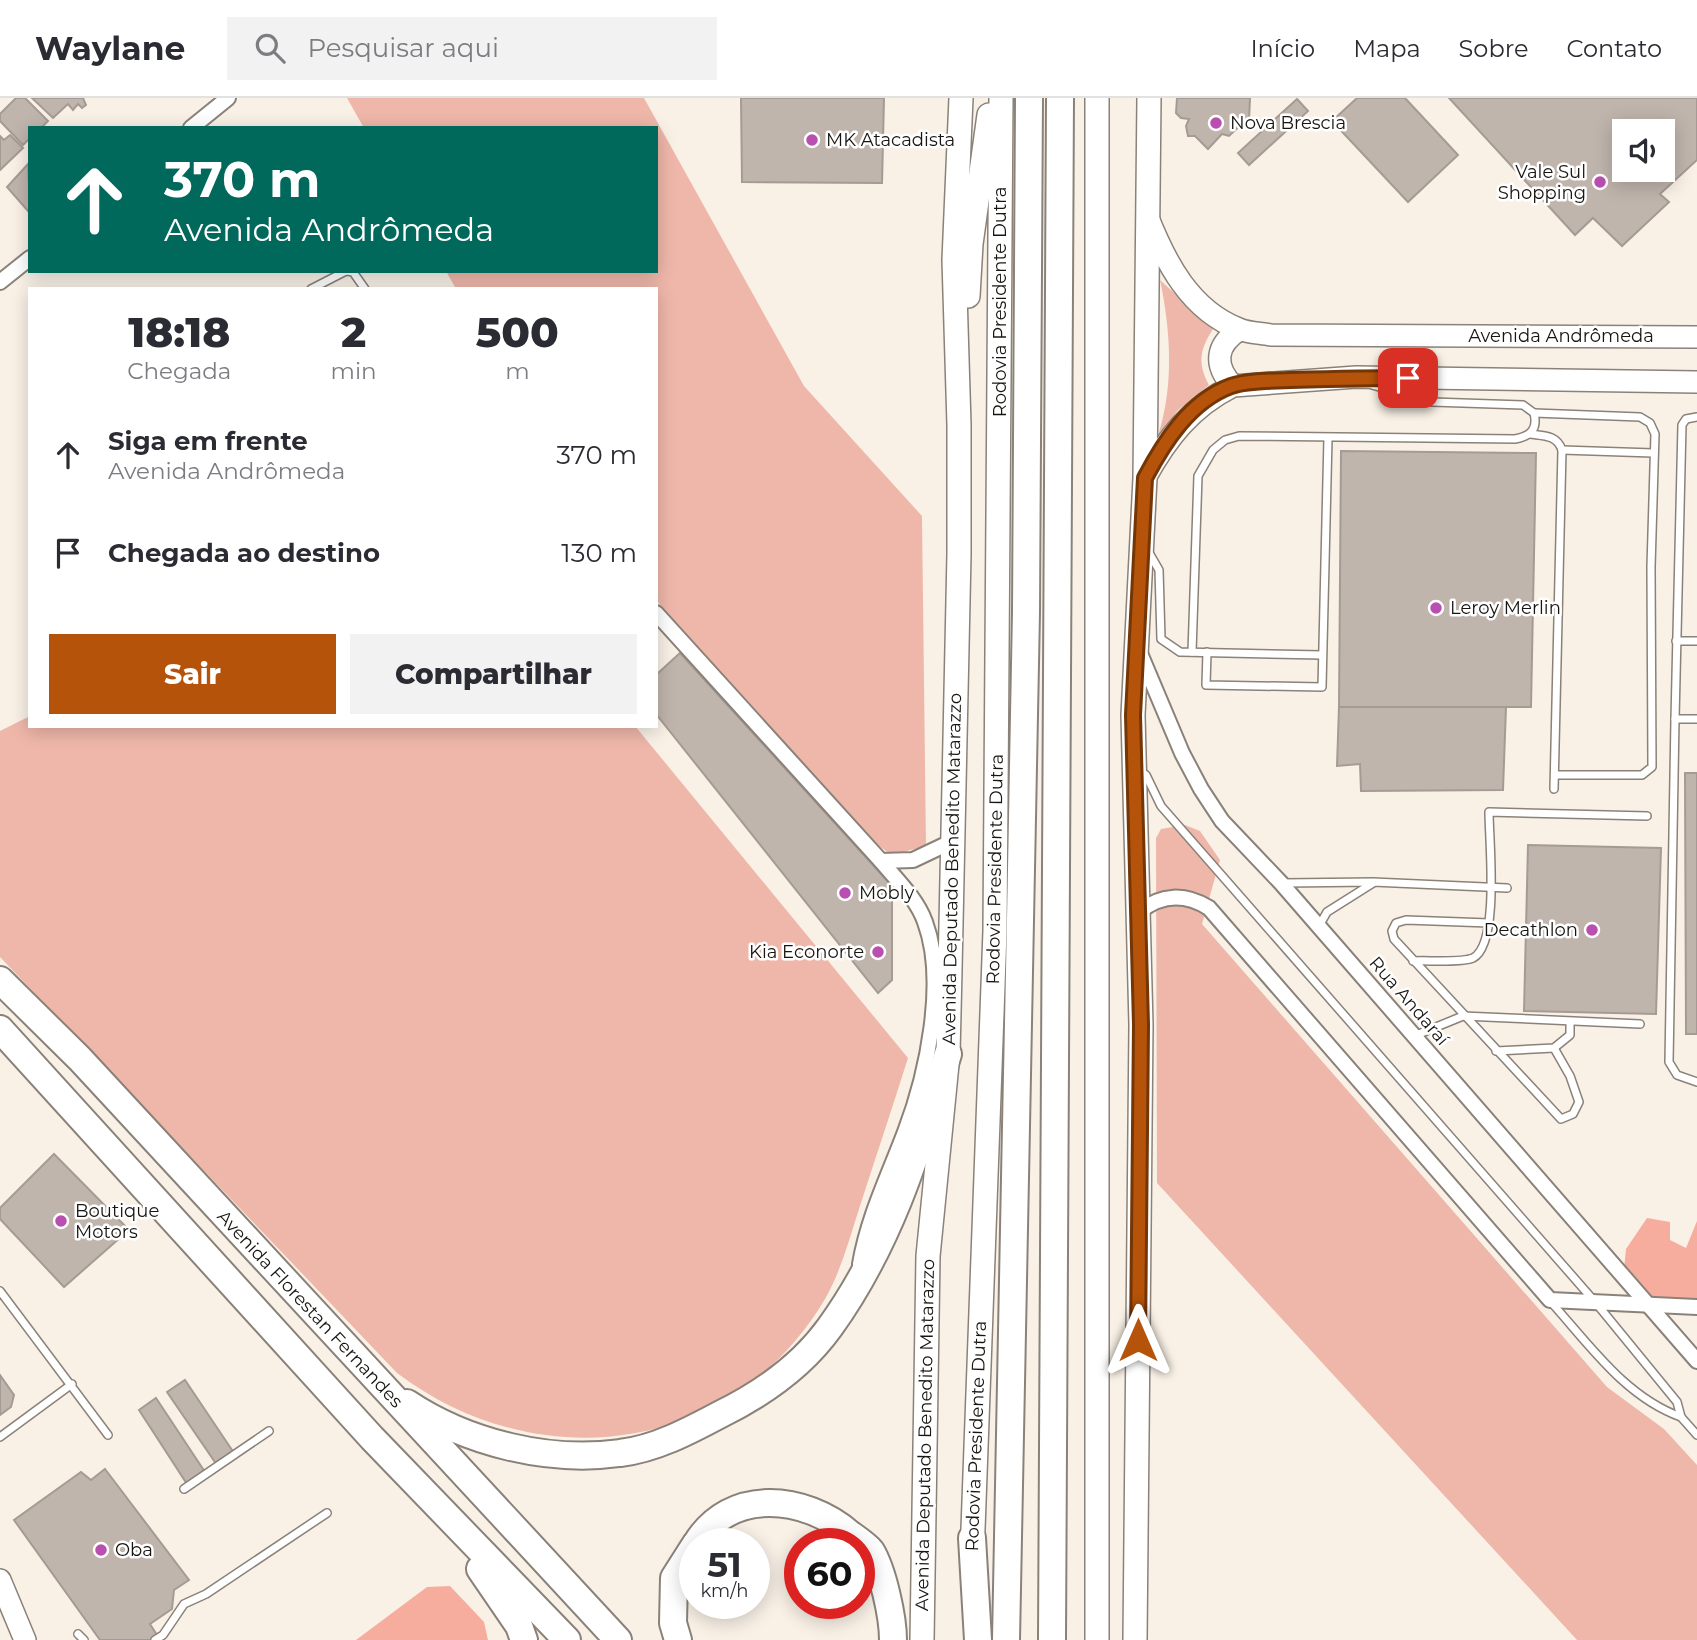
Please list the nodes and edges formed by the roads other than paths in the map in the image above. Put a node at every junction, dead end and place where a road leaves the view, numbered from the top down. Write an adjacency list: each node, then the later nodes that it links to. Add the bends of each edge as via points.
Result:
1 (228, 98): 9 (street)
2 (961, 98): 22 (main road, Avenida Deputado Benedito Matarazzo, via 954,260)
3 (992, 98): 22 (main road, via 971,244)
4 (1001, 98): 80 (main road, Rodovia Presidente Dutra, via 995,931)
5 (1029, 98): 93 (highway, Rodovia Presidente Dutra, via 1026,626)
6 (1060, 98): 94 (highway)
7 (1097, 98): 95 (main road)
8 (1149, 98): 10 (main road)
9 (193, 126)
10 (1148, 216): 15 (main road, Avenida Andrômeda, via 1175,276 1195,298); 27 (main road)
11 (28, 260): 13 (street)
12 (343, 273): 14 (lane)
13 (0, 282)
14 (315, 287)
15 (1239, 330): 16 (main road, Avenida Andrômeda, via 1271,335); 19 (main road, via 1227,337 1219,351 1220,367)
16 (1697, 337)
17 (1356, 377): 18 (main road); 19 (main road); 20 (lane, via 1432,402 1523,405)
18 (1697, 382)
19 (1233, 386): 27 (main road, via 1214,395 1181,423)
20 (1534, 413): 23 (lane, via 1535,428); 26 (lane, via 1640,417 1650,423 1655,435)
21 (1697, 416): 31 (lane, via 1682,425)
22 (959, 425): 42 (main road, Avenida Deputado Benedito Matarazzo)
23 (1530, 435): 24 (lane, via 1515,439); 25 (lane, via 1550,436)
24 (1328, 438): 33 (lane, via 1239,436 1225,440 1204,462 1198,476); 35 (lane)
25 (1562, 450): 26 (lane); 39 (lane)
26 (1653, 453): 39 (lane, via 1652,767 1642,775)
27 (1145, 478): 28 (main road)
28 (1140, 539): 30 (main road); 33 (lane, via 1159,569 1161,639 1174,650)
29 (658, 615): 43 (street)
30 (1135, 640): 38 (main road); 45 (street, Rua Andaraí, via 1201,789 1222,821)
31 (1676, 641): 32 (lane); 36 (lane)
32 (1697, 641)
33 (1192, 652): 34 (lane)
34 (1207, 652): 35 (lane); 35 (lane, via 1206,685 1322,687)
35 (1322, 655)
36 (1675, 719): 37 (lane); 61 (lane, via 1669,1062 1678,1075)
37 (1697, 719)
38 (1135, 768): 48 (main road); 65 (lane, via 1146,775 1160,806)
39 (1555, 775): 40 (lane)
40 (1555, 789)
41 (1647, 816): 47 (lane, via 1489,812)
42 (953, 841): 43 (street, via 913,860); 60 (main road, Avenida Deputado Benedito Matarazzo)
43 (881, 861): 62 (street, via 925,921 936,984 920,1078 906,1130 875,1204)
44 (1373, 882): 45 (lane); 47 (lane); 50 (lane, via 1327,912)
45 (1281, 883): 50 (street, Rua Andaraí)
46 (1507, 888): 47 (lane)
47 (1490, 889): 49 (lane)
48 (1139, 912): 64 (street, via 1154,901 1172,897 1192,899 1209,908); 96 (main road)
49 (1489, 923): 51 (lane, via 1488,939 1472,959); 51 (lane, via 1396,923 1394,939)
50 (1320, 926): 57 (street, Rua Andaraí)
51 (1413, 961): 53 (lane)
52 (0, 980): 70 (highway, Avenida Florestan Fernandes, via 80,1059)
53 (1463, 1016): 54 (lane); 57 (lane); 59 (lane)
54 (1570, 1023): 55 (lane); 58 (lane, via 1570,1035)
55 (1640, 1024)
56 (0, 1029): 76 (highway)
57 (1414, 1036): 66 (street, Rua Andaraí)
58 (1555, 1048): 59 (lane); 59 (lane, via 1579,1102 1573,1114 1561,1119)
59 (1496, 1051)
60 (948, 1054): 62 (highway, via 909,1179 886,1233); 90 (main road, Avenida Deputado Benedito Matarazzo, via 928,1256)
61 (1697, 1082)
62 (857, 1283): 70 (highway, via 830,1328 767,1390 678,1436 622,1453 568,1456 468,1434)
63 (0, 1291): 69 (lane)
64 (1550, 1300): 65 (street); 71 (lane, via 1624,1383 1658,1409)
65 (1596, 1303): 66 (street); 71 (lane, via 1677,1402)
66 (1651, 1306): 67 (street); 68 (street, Rua Andaraí)
67 (1697, 1307)
68 (1697, 1360)
69 (72, 1384): 73 (lane); 75 (lane)
70 (380, 1385): 87 (highway, Avenida Florestan Fernandes)
71 (1681, 1417): 74 (lane)
72 (269, 1431): 77 (lane)
73 (108, 1435)
74 (1697, 1435)
75 (0, 1437)
76 (372, 1438): 85 (highway, via 440,1525 488,1577); 86 (highway)
77 (184, 1489)
78 (327, 1513): 84 (lane, via 184,1604)
79 (710, 1528): 89 (highway, via 726,1511 763,1501 805,1507 834,1520 871,1551 892,1615)
80 (972, 1538): 91 (main road, Rodovia Presidente Dutra); 92 (highway)
81 (679, 1570): 88 (highway, via 674,1578 673,1623)
82 (0, 1580): 83 (main road)
83 (25, 1640)
84 (155, 1640)
85 (524, 1640)
86 (567, 1640)
87 (618, 1640)
88 (678, 1640)
89 (893, 1640)
90 (922, 1640)
91 (970, 1640)
92 (978, 1640)
93 (1006, 1640)
94 (1052, 1640)
95 (1097, 1640)
96 (1135, 1640)

